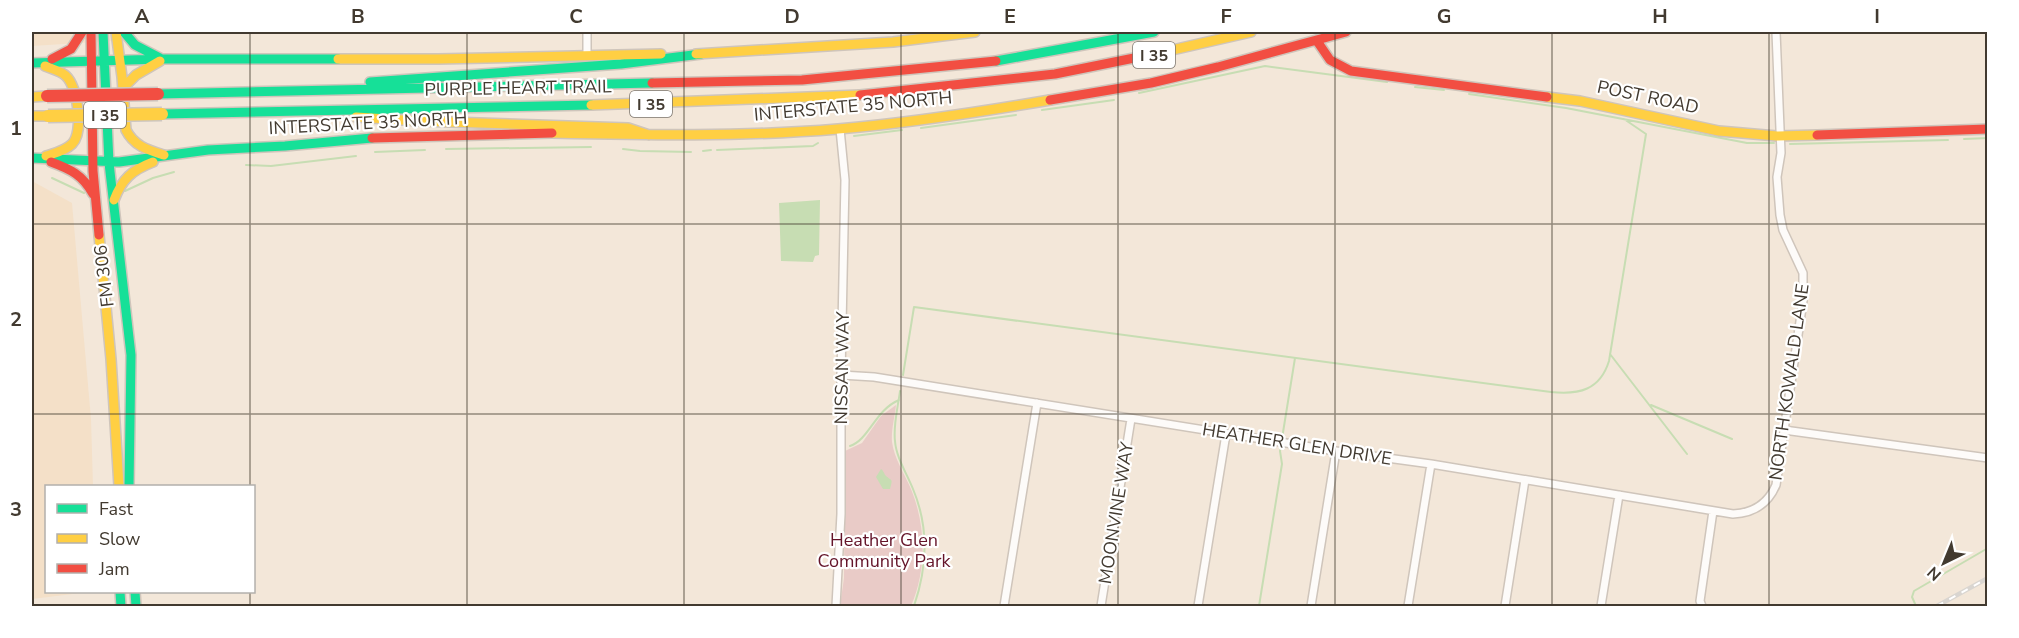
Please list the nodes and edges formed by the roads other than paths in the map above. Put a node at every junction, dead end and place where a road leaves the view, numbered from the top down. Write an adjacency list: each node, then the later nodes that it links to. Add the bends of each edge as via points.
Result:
1 (82, 32): 19 (main road, via 69,52)
2 (91, 32): 17 (main road, FM 306)
3 (103, 32): 18 (main road, FM 306)
4 (116, 32): 16 (main road)
5 (124, 32): 15 (main road, via 135,47)
6 (587, 32): 14 (street)
7 (975, 32): 13 (main road, via 893,42)
8 (1154, 32): 21 (main road, PURPLE HEART TRAIL / I 35, via 998,61 802,80)
9 (1251, 32): 23 (main road, PURPLE HEART TRAIL / I 35, via 1055,74 845,97)
10 (1346, 32): 12 (main road, INTERSTATE 35 NORTH)
11 (1776, 32): 28 (street, NORTH KOWALD LANE)
12 (1317, 41): 25 (main road, INTERSTATE 35 NORTH, via 1151,83 1070,98); 28 (main road, POST ROAD, via 1335,66 1351,70 1580,101 1719,130)
13 (701, 54): 14 (main road); 21 (main road, via 427,80 271,85)
14 (587, 56): 15 (main road)
15 (162, 59): 16 (main road); 20 (main road)
16 (121, 60): 18 (main road); 20 (main road)
17 (90, 62): 18 (main road); 19 (main road); 31 (main road, FM 306 / FM 306)
18 (105, 62): 32 (main road, FM 306 / FM 306)
19 (32, 63): 30 (main road, via 69,76 80,125 69,146)
20 (124, 87): 29 (main road, via 123,121 131,140 143,150)
21 (158, 94): 22 (main road, PURPLE HEART TRAIL / I 35, bridge)
22 (32, 97)
23 (244, 111): 24 (main road, PURPLE HEART TRAIL / I 35, bridge); 27 (main road, via 628,128)
24 (32, 116)
25 (840, 129): 27 (main road, INTERSTATE 35 NORTH); 37 (street, NISSAN WAY, via 845,180)
26 (1988, 129): 28 (main road, POST ROAD)
27 (649, 135): 29 (main road, INTERSTATE 35 NORTH, via 386,137 208,150)
28 (1779, 136): 40 (street, NORTH KOWALD LANE, via 1780,215 1803,273 1803,301)
29 (170, 157): 32 (main road, INTERSTATE 35 NORTH); 34 (main road, via 130,171 121,181)
30 (34, 158): 31 (main road, INTERSTATE 35 NORTH); 33 (main road, via 77,171)
31 (92, 162): 32 (main road, INTERSTATE 35 NORTH); 33 (main road, FM 306 / FM 306)
32 (109, 162): 34 (main road, FM 306 / FM 306)
33 (96, 199): 36 (main road, FM 306 / FM 306)
34 (113, 203): 35 (main road, FM 306 / FM 306)
35 (127, 322): 36 (main road); 47 (main road, FM 306 / FM 306, via 131,355)
36 (107, 323): 46 (main road, FM 306 / FM 306)
37 (841, 375): 38 (street, HEATHER GLEN DRIVE); 51 (street, NISSAN WAY, via 841,514)
38 (1037, 403): 39 (street, HEATHER GLEN DRIVE); 52 (street)
39 (1131, 419): 41 (street, HEATHER GLEN DRIVE); 53 (street, MOONVINE WAY)
40 (1784, 430): 43 (street); 50 (street, NORTH KOWALD LANE, via 1773,493)
41 (1226, 434): 42 (street, HEATHER GLEN DRIVE); 54 (street)
42 (1336, 452): 44 (street, HEATHER GLEN DRIVE); 55 (street)
43 (1988, 458)
44 (1431, 464): 45 (street, HEATHER GLEN DRIVE); 56 (street)
45 (1525, 480): 48 (street, HEATHER GLEN DRIVE); 57 (street)
46 (119, 485)
47 (129, 485)
48 (1619, 495): 49 (street, HEATHER GLEN DRIVE); 58 (street)
49 (1713, 511): 50 (street, HEATHER GLEN DRIVE); 59 (street)
50 (1752, 511)
51 (836, 606)
52 (1004, 606)
53 (1101, 606)
54 (1198, 606)
55 (1311, 606)
56 (1408, 606)
57 (1505, 606)
58 (1601, 606)
59 (1702, 606)

